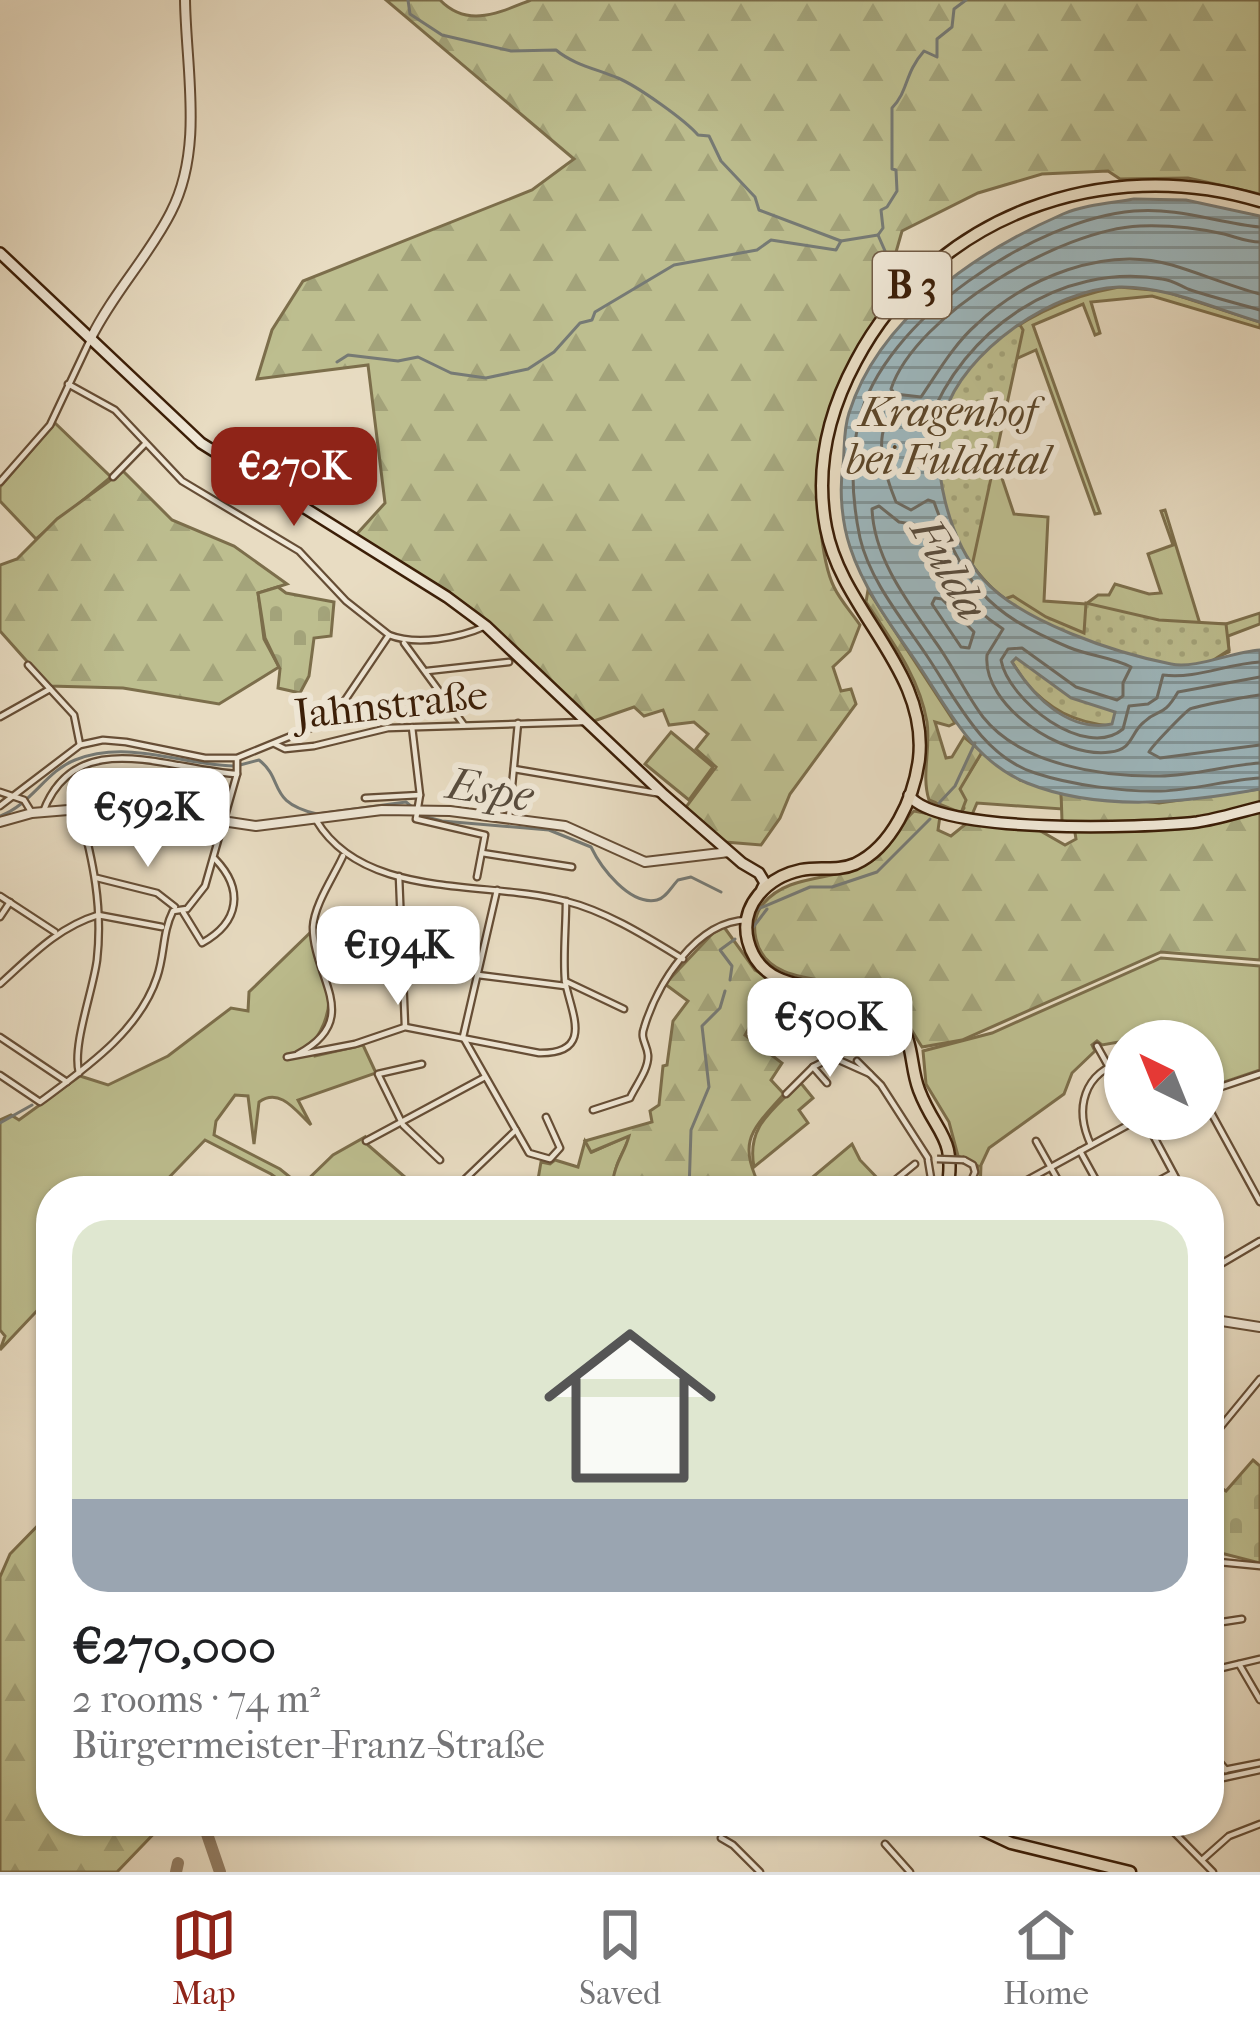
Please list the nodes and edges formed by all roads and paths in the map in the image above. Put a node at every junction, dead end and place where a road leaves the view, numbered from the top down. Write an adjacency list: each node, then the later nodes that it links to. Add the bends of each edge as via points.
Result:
1 (185, 0): 4 (street, via 187,170 171,214)
2 (1260, 201): 30 (main road, B 3, via 1152,184 1036,205 945,255 867,342 822,464 826,530 838,569 914,701)
3 (0, 254): 4 (main road)
4 (91, 338): 5 (street); 9 (main road, via 201,443)
5 (68, 384): 6 (street, via 107,404); 8 (street, via 50,425)
6 (145, 445): 7 (street); 10 (street, via 182,481 298,551)
7 (113, 477)
8 (0, 482)
9 (486, 626): 11 (street); 17 (main road)
10 (389, 635): 11 (street); 21 (street, via 339,709)
11 (403, 640): 14 (street)
12 (509, 662): 14 (street)
13 (28, 665): 15 (street)
14 (427, 671): 19 (street)
15 (50, 689): 16 (street); 22 (street, via 74,715)
16 (0, 718)
17 (589, 722): 18 (street, Jahnstraße); 26 (main road)
18 (518, 723): 19 (street, Jahnstraße); 24 (street)
19 (464, 725): 20 (street, Jahnstraße)
20 (412, 727): 21 (street, Jahnstraße, via 314,746); 27 (street)
21 (274, 744): 23 (street)
22 (80, 745): 23 (street, via 126,742); 28 (street)
23 (237, 766): 36 (street, via 201,772 136,757 76,767 58,780); 38 (street)
24 (514, 769): 26 (street); 37 (street)
25 (0, 793): 28 (street)
26 (664, 794): 41 (main road)
27 (419, 795): 29 (street); 35 (street)
28 (16, 796): 31 (street); 32 (street)
29 (365, 798)
30 (919, 802): 33 (main road, via 1014,826 1196,822); 48 (main road, B 3, via 860,861)
31 (0, 806)
32 (28, 806): 36 (street); 40 (street)
33 (1260, 808)
34 (80, 809): 36 (street); 38 (street, via 177,801); 51 (street)
35 (416, 810): 37 (street); 39 (street); 42 (street, via 416,820 485,835)
36 (43, 812)
37 (509, 818): 41 (street, via 565,826 645,862)
38 (222, 820): 39 (street); 44 (street)
39 (316, 820): 43 (street)
40 (0, 822)
41 (729, 852): 45 (main road)
42 (482, 853): 46 (street); 50 (street)
43 (344, 854): 49 (street); 63 (street, via 313,925)
44 (215, 859): 57 (street, via 205,886); 57 (street, via 238,902 215,936 202,943)
45 (742, 863): 47 (main road); 56 (main road)
46 (572, 867)
47 (759, 873): 48 (main road); 56 (main road, via 765,883)
48 (785, 874): 56 (main road, B 3)
49 (399, 876): 52 (street); 62 (street)
50 (477, 877)
51 (98, 878): 57 (street, via 157,893); 58 (street)
52 (497, 890): 54 (street); 65 (street)
53 (0, 896): 55 (street)
54 (566, 901): 64 (street); 66 (street)
55 (10, 902): 59 (street); 61 (street)
56 (754, 903): 64 (street); 68 (main road, via 748,944 770,975)
57 (179, 910): 60 (street)
58 (98, 915): 60 (street); 61 (street); 80 (street)
59 (0, 917)
60 (165, 927): 80 (street, via 148,994 128,1027)
61 (58, 934): 67 (street)
62 (401, 941): 63 (street); 71 (street)
63 (321, 959): 71 (street, via 331,1020 320,1040 284,1058)
64 (682, 959): 89 (street, via 658,988 643,1030 647,1063 630,1098)
65 (478, 975): 66 (street); 73 (street)
66 (566, 983): 69 (street); 73 (street, via 577,1019 559,1050)
67 (0, 984)
68 (794, 984): 70 (street, via 772,994); 108 (main road, via 859,994 900,1024 919,1093 947,1139)
69 (624, 1009)
70 (758, 1018)
71 (405, 1027): 73 (street)
72 (0, 1036): 85 (street)
73 (463, 1037): 84 (street)
74 (1097, 1046): 75 (street)
75 (1104, 1059)
76 (857, 1061): 83 (street)
77 (422, 1064): 91 (street, via 378,1074)
78 (813, 1066): 83 (street, via 835,1057); 86 (street); 88 (street)
79 (1104, 1071): 98 (street, via 1083,1099)
80 (79, 1072): 85 (street)
81 (1260, 1074): 87 (street)
82 (0, 1075): 85 (street, via 40,1102)
83 (873, 1075): 100 (street)
84 (485, 1077): 91 (street); 92 (street)
85 (67, 1082)
86 (827, 1083)
87 (1224, 1087)
88 (786, 1094)
89 (593, 1111)
90 (546, 1117): 92 (street, via 560,1140 550,1159 534,1157)
91 (401, 1123): 96 (street); 101 (street)
92 (516, 1130): 105 (street)
93 (1224, 1134): 115 (street)
94 (1104, 1137): 98 (street)
95 (1158, 1140): 104 (street)
96 (366, 1141)
97 (1036, 1141): 103 (street)
98 (1090, 1145): 99 (street)
99 (1080, 1151): 103 (street); 112 (street)
100 (928, 1158): 107 (street); 109 (street, bridge, via 964,1160)
101 (440, 1160)
102 (915, 1163): 106 (street)
103 (1051, 1167): 110 (street); 111 (street)
104 (1173, 1173): 113 (street); 114 (street)
105 (468, 1176)
106 (900, 1176)
107 (931, 1176)
108 (949, 1176)
109 (973, 1176)
110 (1038, 1176)
111 (1056, 1176)
112 (1094, 1176)
113 (1168, 1176)
114 (1175, 1176)
115 (1260, 1202)
116 (1260, 1241): 117 (street)
117 (1224, 1262)
118 (1224, 1321): 119 (street)
119 (1260, 1327)
120 (1260, 1379): 121 (street)
121 (1224, 1423)
122 (1224, 1562): 123 (street)
123 (1260, 1566)
124 (1242, 1619): 125 (street)
125 (1224, 1622)
126 (1260, 1659): 127 (street)
127 (1239, 1664): 128 (street); 129 (street)
128 (1224, 1668)
129 (1260, 1700)
130 (1260, 1767): 132 (street); 133 (street)
131 (1224, 1768): 132 (street)
132 (1226, 1770)
133 (1224, 1774)
134 (1258, 1825): 137 (street); 140 (street, via 1228,1836)
135 (996, 1836): 141 (main road)
136 (1178, 1836): 140 (street)
137 (1260, 1836)
138 (722, 1838): 142 (street)
139 (885, 1844): 143 (street)
140 (1202, 1861): 145 (street)
141 (1109, 1868): 144 (main road)
142 (760, 1872)
143 (910, 1872)
144 (1128, 1872)
145 (1213, 1872)

